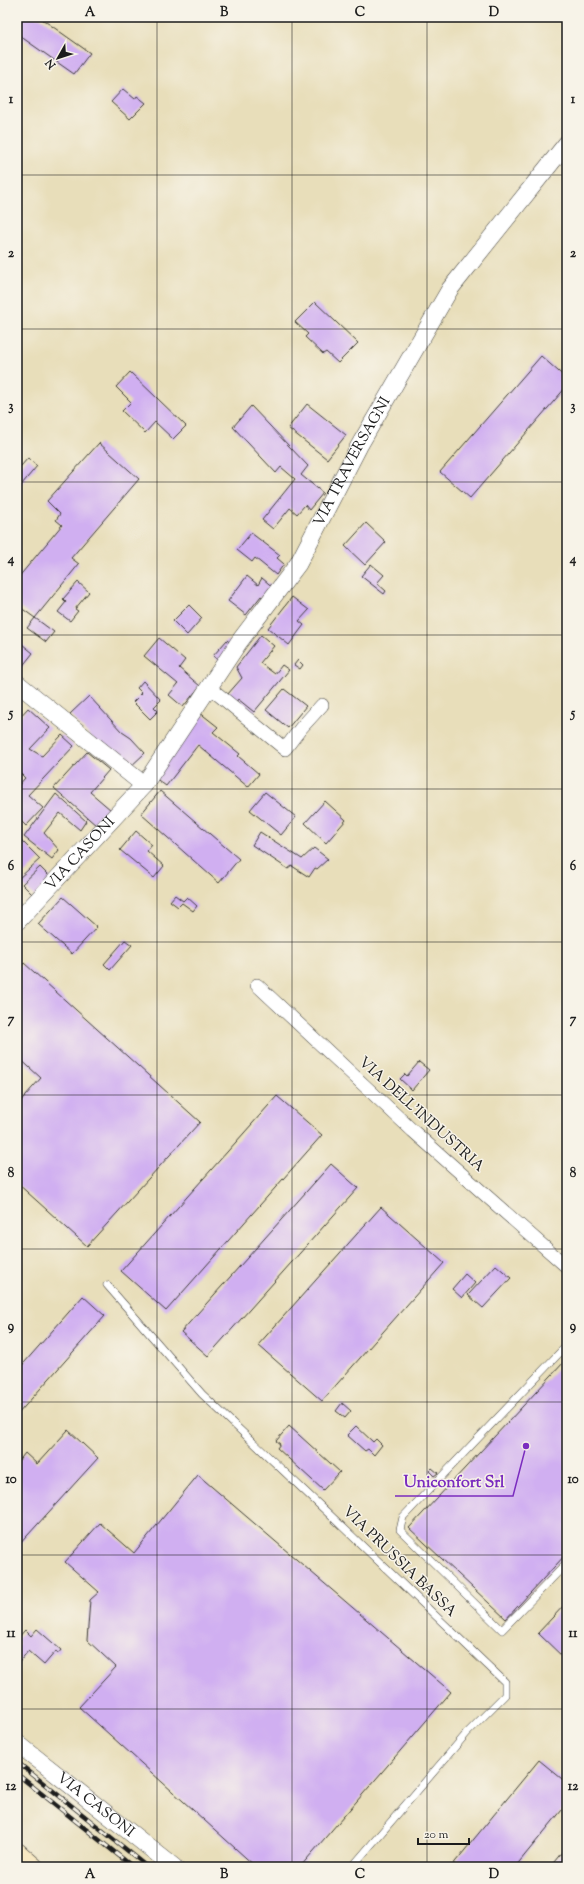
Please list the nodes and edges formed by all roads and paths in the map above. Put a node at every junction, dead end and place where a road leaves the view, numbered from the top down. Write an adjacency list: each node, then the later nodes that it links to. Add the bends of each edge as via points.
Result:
1 (567, 143): 3 (street, VIA TRAVERSAGNI, via 450,289 359,446 298,564 239,642)
2 (17, 683): 5 (street)
3 (209, 687): 4 (street, via 285,750); 5 (street, VIA TRAVERSAGNI)
4 (322, 705)
5 (144, 785): 6 (street, VIA CASONI)
6 (17, 922)
7 (256, 985): 8 (street, VIA DELL'INDUSTRIA, via 413,1131)
8 (567, 1267)
9 (107, 1285): 16 (lane, VIA PRUSSIA BASSA, via 202,1394 506,1682 505,1695 467,1733)
10 (567, 1345): 11 (lane, via 403,1517 400,1530 502,1630)
11 (567, 1563)
12 (17, 1743): 15 (street, VIA CASONI)
13 (17, 1852): 14 (main road)
14 (34, 1867)
15 (174, 1867)
16 (352, 1867)

